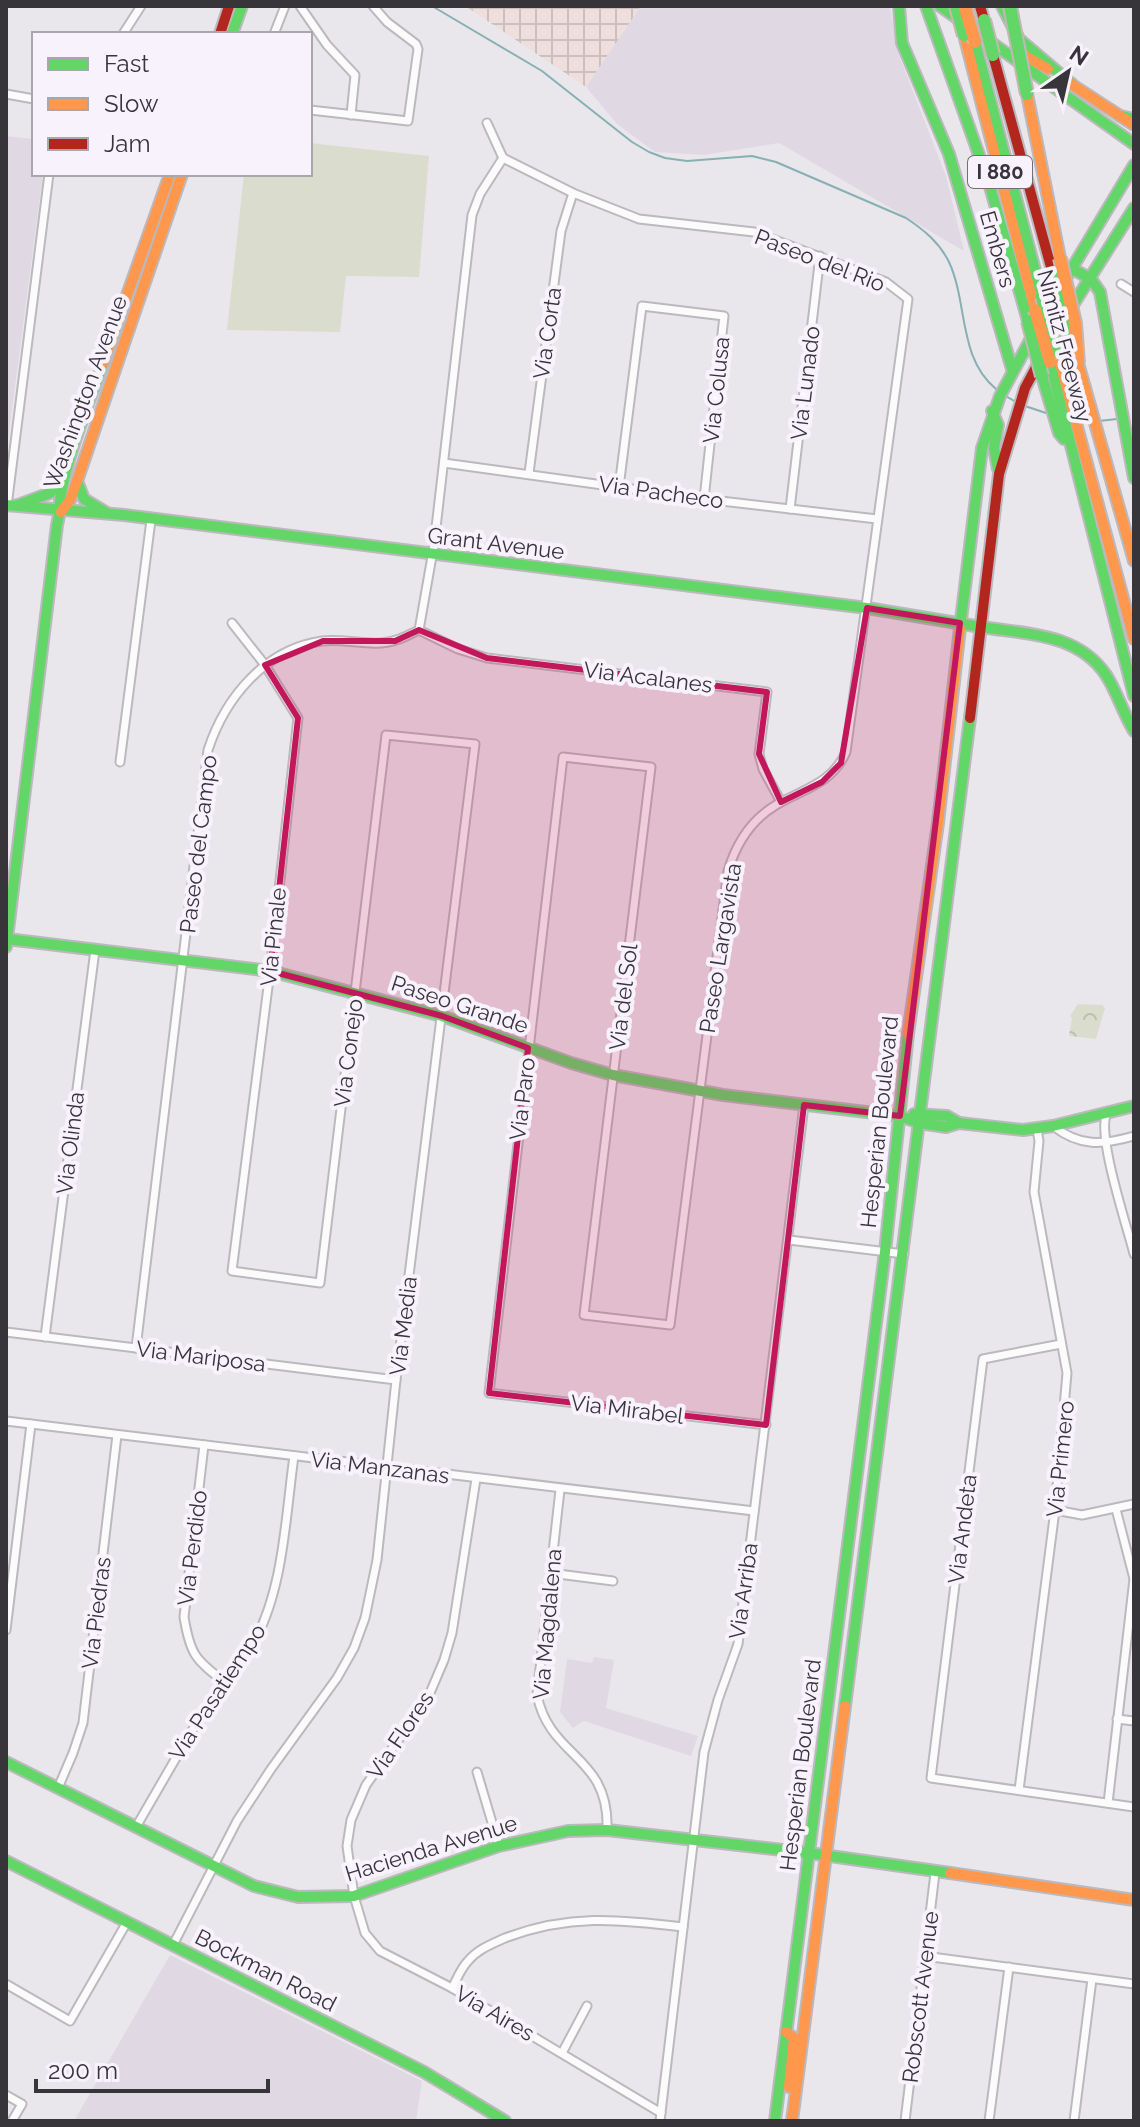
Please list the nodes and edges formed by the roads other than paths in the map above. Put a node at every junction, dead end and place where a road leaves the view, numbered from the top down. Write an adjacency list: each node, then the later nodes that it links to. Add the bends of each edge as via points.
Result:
1 (141, 6): 14 (street)
2 (229, 6): 15 (main road)
3 (242, 6): 16 (main road)
4 (285, 6): 17 (street)
5 (300, 6): 24 (street, via 355,75)
6 (373, 6): 24 (street, via 418,49 408,121)
7 (899, 6): 44 (main road, Embers, via 902,43 949,154)
8 (926, 6): 41 (main road)
9 (940, 6): 19 (main road)
10 (980, 6): 19 (main road, Nimitz Freeway / I 880, bridge)
11 (1002, 6): 20 (main road, via 1019,39)
12 (1010, 6): 43 (main road, bridge, via 1075,310)
13 (962, 7): 18 (main road, Nimitz Freeway / I 880, bridge)
14 (124, 32)
15 (221, 32)
16 (233, 32)
17 (275, 32)
18 (969, 39): 41 (main road, Nimitz Freeway / I 880); 42 (main road, I 880, bridge, via 1042,297)
19 (996, 50): 20 (main road, via 1022,54); 27 (main road); 43 (main road, Nimitz Freeway / I 880, bridge)
20 (1072, 84): 25 (main road)
21 (6, 94): 22 (street)
22 (32, 99)
23 (312, 110): 24 (street)
24 (351, 115)
25 (1134, 122)
26 (487, 123): 28 (street)
27 (1134, 144)
28 (503, 158): 33 (street, Paseo del Rio); 48 (street, via 472,215)
29 (1134, 165): 36 (main road, Hesperian Boulevard)
30 (49, 176): 55 (street)
31 (169, 176): 52 (main road, Washington Avenue)
32 (181, 176): 52 (main road, Washington Avenue)
33 (573, 193): 35 (street, Paseo del Rio, via 639,219 754,232); 49 (street, Via Corta, via 561,231)
34 (1134, 208): 37 (main road, Hesperian Boulevard)
35 (820, 256): 40 (street, Paseo del Rio, via 886,282); 56 (street, Via Lunado)
36 (1071, 268): 37 (main road); 44 (main road, Hesperian Boulevard)
37 (1091, 279): 50 (main road, Hesperian Boulevard, via 1022,396); 51 (main road, via 1100,292)
38 (1121, 284): 39 (street)
39 (1134, 292)
40 (908, 299): 59 (street, Paseo Largavista)
41 (1032, 315): 42 (main road, Nimitz Freeway / I 880, bridge); 45 (main road, bridge, via 1042,376)
42 (1053, 357): 45 (main road, Nimitz Freeway / I 880)
43 (1078, 363): 62 (main road, Nimitz Freeway / I 880)
44 (1012, 369): 46 (main road, Hesperian Boulevard)
45 (1060, 400): 47 (main road); 47 (main road, I 880)
46 (992, 411): 50 (main road, via 998,425 994,448); 65 (main road, Hesperian Boulevard, via 978,467)
47 (1069, 434): 68 (main road, I 880); 70 (main road, Nimitz Freeway)
48 (444, 463): 49 (street, Via Pacheco); 61 (street)
49 (529, 473): 53 (street, Via Pacheco)
50 (999, 474): 66 (main road, Hesperian Boulevard)
51 (1134, 478)
52 (72, 479): 55 (main road, via 50,493); 57 (main road, Washington Avenue, via 60,498); 58 (main road, via 84,499)
53 (619, 487): 54 (street, Via Pacheco); 54 (street, Via Colusa, via 642,306 724,316)
54 (704, 499): 56 (street, Via Pacheco)
55 (9, 506): 57 (main road, Grant Avenue)
56 (790, 509): 59 (street, Via Pacheco)
57 (61, 512): 58 (main road, Grant Avenue); 76 (main road, Washington Avenue)
58 (108, 514): 60 (main road, Grant Avenue)
59 (877, 519): 63 (street, Paseo Largavista)
60 (151, 520): 61 (main road, Grant Avenue); 74 (street)
61 (433, 555): 63 (main road, Grant Avenue); 67 (street)
62 (1134, 561)
63 (867, 608): 65 (main road, Grant Avenue); 75 (street, Paseo Largavista, via 841,763 822,782)
64 (232, 623): 69 (street, Via Pinale)
65 (960, 623): 66 (main road, Grant Avenue); 89 (main road, Hesperian Boulevard)
66 (981, 627): 71 (main road, Grant Avenue, via 1061,640 1094,658); 90 (main road, Hesperian Boulevard)
67 (419, 630): 69 (street, Paseo del Campo, via 395,641 323,641 296,647); 75 (street, Via Acalanes, via 487,658 767,692 759,754)
68 (1134, 639)
69 (265, 665): 79 (street, Paseo del Campo, via 232,697 208,750); 80 (street, Via Pinale, via 298,718)
70 (1134, 696)
71 (1134, 731)
72 (386, 735): 81 (street, Via Conejo); 82 (street, Via Media, via 475,744)
73 (563, 757): 83 (street, Via Paro); 84 (street, Via del Sol, via 651,767)
74 (120, 762)
75 (781, 802): 85 (street, Paseo Largavista, via 755,822 731,859)
76 (6, 939): 77 (main road, Washington Avenue); 78 (main road, Paseo Grande)
77 (6, 947)
78 (95, 950): 79 (main road, Paseo Grande); 102 (street, Via Olinda)
79 (184, 961): 80 (main road, Paseo Grande); 104 (street, Paseo del Campo)
80 (270, 971): 81 (main road, Paseo Grande); 99 (street, Via Pinale)
81 (356, 992): 82 (main road, Paseo Grande); 99 (street, Via Conejo, via 320,1283)
82 (442, 1016): 83 (main road, Paseo Grande); 105 (street, Via Media)
83 (528, 1048): 84 (main road, Paseo Grande); 106 (street, Via Paro)
84 (613, 1075): 85 (main road, Paseo Grande); 100 (street, Via del Sol)
85 (699, 1091): 86 (main road, Paseo Grande); 100 (street, Paseo Largavista, via 670,1325)
86 (804, 1105): 89 (main road, Paseo Grande); 95 (street, Via Arriba)
87 (1134, 1106): 88 (main road, Paseo Grande)
88 (1107, 1113): 91 (main road, Paseo Grande); 94 (street)
89 (900, 1116): 90 (main road, Paseo Grande); 96 (main road, Hesperian Boulevard)
90 (920, 1118): 92 (main road, Paseo Grande, via 946,1127 959,1123); 97 (main road, Hesperian Boulevard)
91 (1053, 1126): 92 (main road, Paseo Grande); 94 (street, via 1068,1138)
92 (1037, 1129): 103 (street, Via Primero, via 1034,1192)
93 (1134, 1136): 94 (street)
94 (1106, 1144): 98 (street)
95 (789, 1240): 96 (street); 109 (street, Via Arriba)
96 (885, 1252): 97 (street); 125 (main road, Hesperian Boulevard)
97 (904, 1254): 128 (main road, Hesperian Boulevard)
98 (1134, 1254)
99 (232, 1271)
100 (584, 1315)
101 (6, 1332): 102 (street, Via Mariposa)
102 (45, 1337): 104 (street, Via Mariposa)
103 (1061, 1344): 118 (street, Via Primero, via 1067,1393); 132 (street, Via Andeta, via 983,1359 931,1778)
104 (136, 1348): 105 (street, Via Mariposa)
105 (396, 1380): 113 (street, Via Media)
106 (489, 1393): 109 (street, Via Mirabel)
107 (6, 1421): 108 (street, Via Manzanas)
108 (31, 1424): 110 (street, Via Manzanas); 123 (street)
109 (766, 1425): 119 (street, Via Arriba)
110 (117, 1435): 111 (street, Via Manzanas); 131 (street, Via Piedras, via 83,1723)
111 (204, 1445): 112 (street, Via Manzanas); 124 (street, Via Perdido, via 184,1617 193,1654)
112 (294, 1456): 113 (street, Via Manzanas); 124 (street, Via Pasatiempo, via 271,1604 257,1638)
113 (386, 1468): 114 (street, Via Manzanas); 142 (street, Via Media, via 373,1579 354,1648 237,1821)
114 (476, 1479): 115 (street, Via Manzanas); 144 (street, Via Flores, via 444,1660 427,1700 366,1785 351,1820 347,1846)
115 (560, 1490): 119 (street, Via Manzanas); 120 (street, Via Magdalena)
116 (1134, 1504): 117 (street)
117 (1116, 1509): 118 (street, via 1082,1515); 121 (street)
118 (1055, 1510): 132 (street, Via Primero)
119 (754, 1511): 137 (street, Via Arriba, via 738,1644 704,1752)
120 (550, 1573): 122 (street); 136 (street, Via Magdalena, via 537,1692 541,1716 594,1773 606,1802)
121 (1134, 1579): 126 (street)
122 (613, 1581)
123 (6, 1630)
124 (226, 1683): 135 (street, Via Pasatiempo, via 168,1768)
125 (830, 1691): 128 (main road); 139 (main road, Hesperian Boulevard)
126 (1117, 1719): 127 (street); 133 (street)
127 (1134, 1721)
128 (842, 1725): 140 (main road, Hesperian Boulevard)
129 (6, 1762): 131 (main road, Hacienda Avenue)
130 (477, 1772): 138 (street)
131 (58, 1788): 135 (main road, Hacienda Avenue)
132 (1019, 1790): 133 (street)
133 (1108, 1803): 134 (street)
134 (1134, 1807)
135 (136, 1827): 142 (main road, Hacienda Avenue)
136 (607, 1830): 137 (main road, Hacienda Avenue); 138 (main road, Hacienda Avenue, via 568,1831)
137 (694, 1838): 139 (main road, Hacienda Avenue); 147 (street, Via Arriba)
138 (499, 1846): 144 (main road, Hacienda Avenue)
139 (809, 1853): 140 (main road, Hacienda Avenue); 151 (main road, Hesperian Boulevard)
140 (826, 1855): 143 (main road, Hacienda Avenue); 158 (main road, Hesperian Boulevard)
141 (6, 1861): 146 (main road, Bockman Road)
142 (214, 1866): 144 (main road, Hacienda Avenue, via 276,1893); 148 (street, Via Media)
143 (935, 1873): 145 (main road, Hacienda Avenue); 149 (street, Robscott Avenue)
144 (354, 1896): 155 (street, Via Aires, via 365,1933 380,1951)
145 (1134, 1900)
146 (127, 1922): 148 (main road, Bockman Road); 153 (street, via 70,2021)
147 (683, 1927): 155 (street, via 608,1918 527,1930 487,1946 468,1961); 162 (street, Via Arriba)
148 (173, 1945): 164 (main road, Bockman Road, via 424,2072)
149 (924, 1956): 150 (street); 167 (street, Robscott Avenue)
150 (1009, 1967): 152 (street); 168 (street)
151 (794, 1972): 157 (main road, Hesperian Boulevard); 158 (main road, via 799,1991 794,2028)
152 (1092, 1979): 154 (street); 169 (street)
153 (6, 1984)
154 (1134, 1984)
155 (452, 1988): 159 (street, Via Aires)
156 (587, 2006): 159 (street)
157 (786, 2032): 161 (main road, via 794,2038 789,2086); 165 (main road, Hesperian Boulevard)
158 (803, 2038): 161 (main road, Hesperian Boulevard)
159 (562, 2053): 162 (street, Via Aires)
160 (6, 2095): 163 (street, via 22,2104)
161 (794, 2107): 166 (main road, Hesperian Boulevard)
162 (660, 2117)
163 (12, 2121)
164 (505, 2121)
165 (775, 2121)
166 (792, 2121)
167 (905, 2121)
168 (989, 2121)
169 (1074, 2121)

